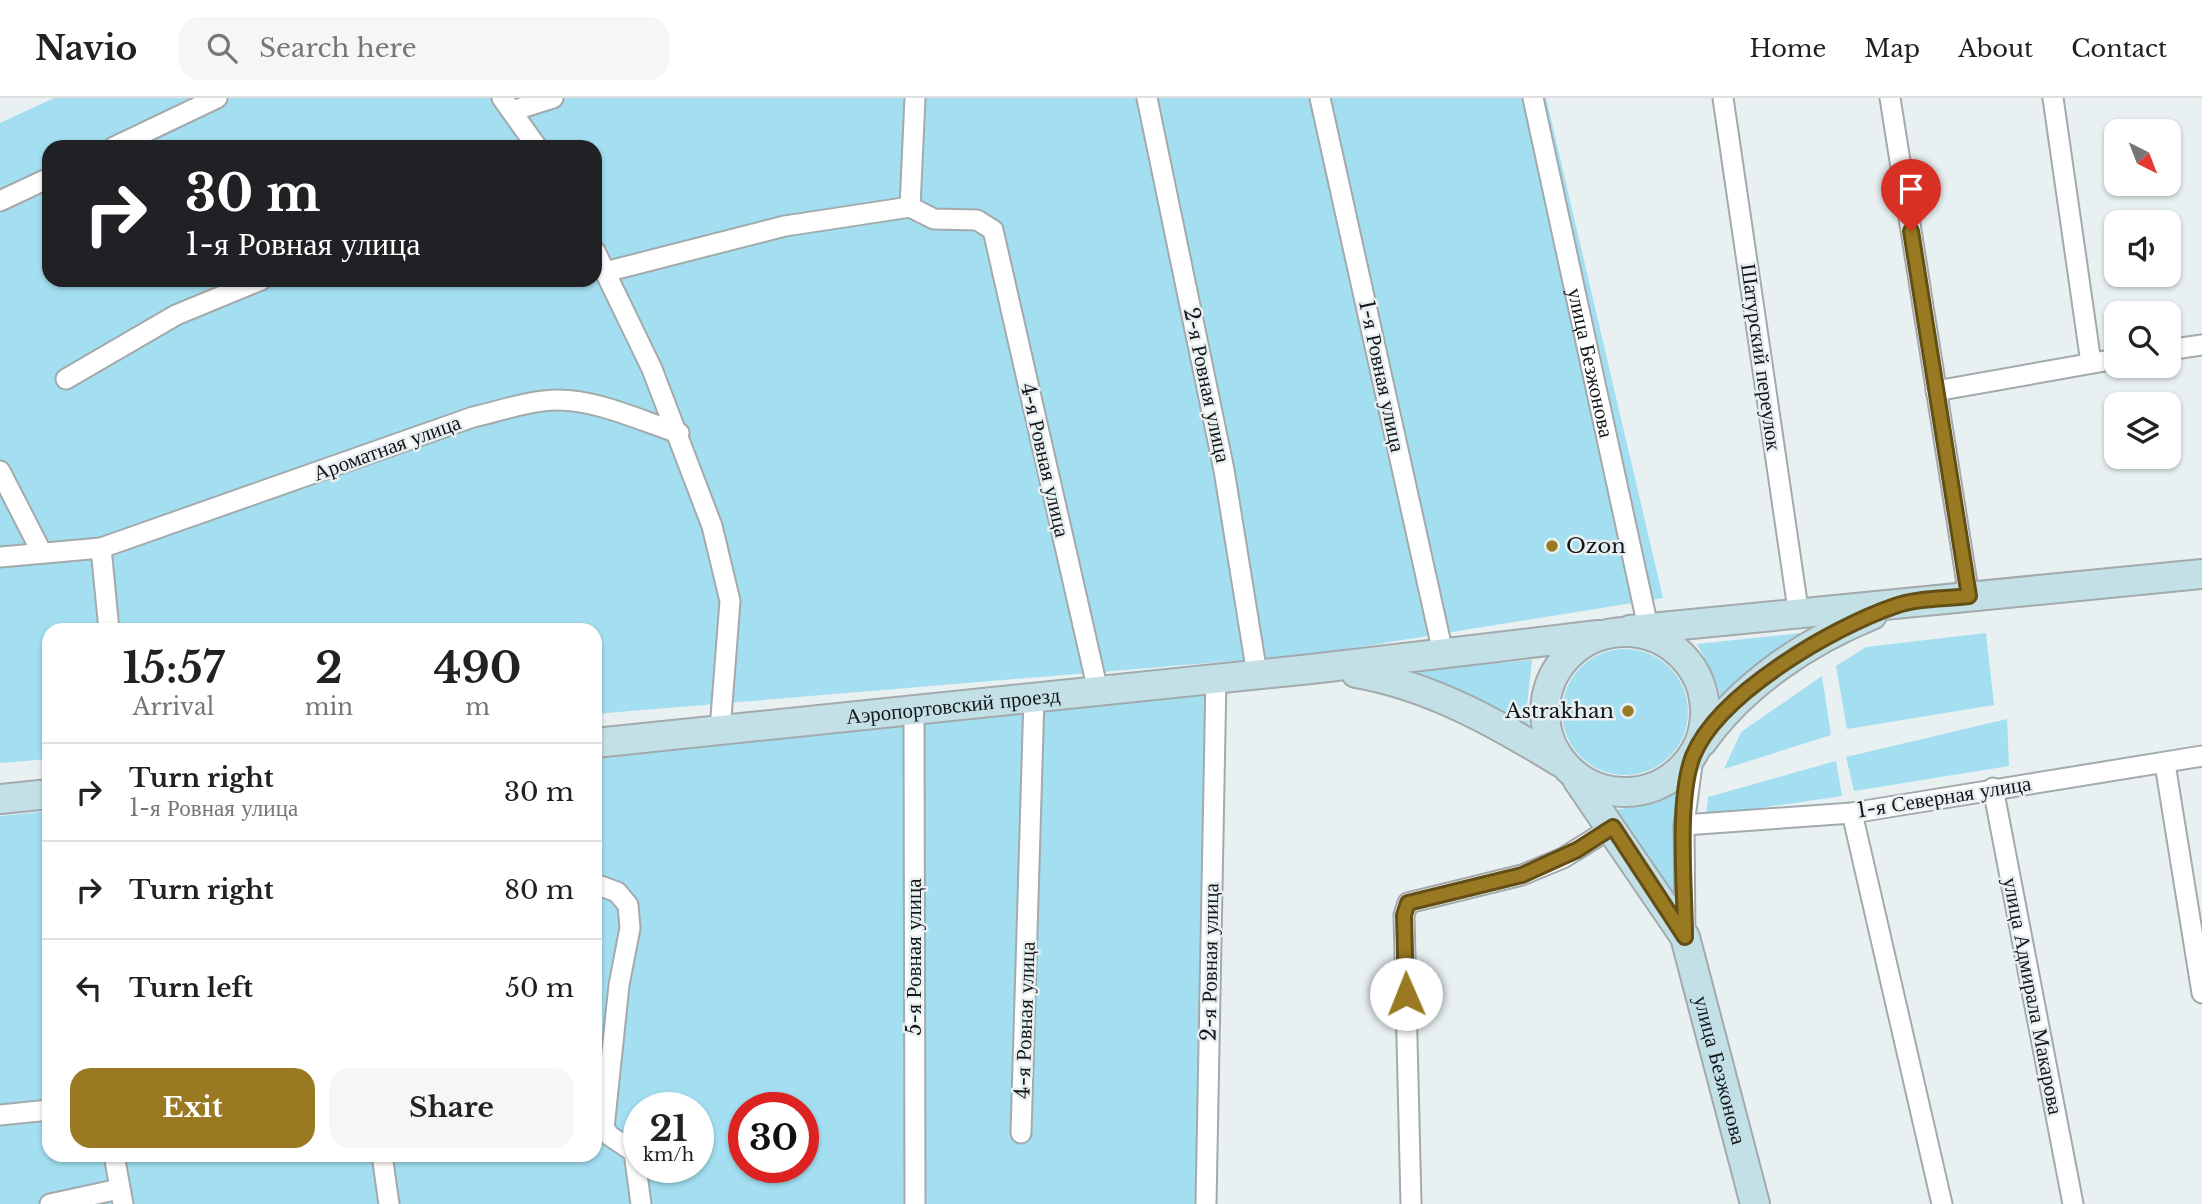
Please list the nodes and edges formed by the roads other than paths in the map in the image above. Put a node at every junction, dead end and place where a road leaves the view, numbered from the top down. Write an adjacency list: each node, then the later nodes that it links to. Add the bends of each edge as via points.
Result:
1 (218, 98): 11 (street)
2 (553, 98): 10 (street)
3 (915, 98): 15 (street)
4 (1147, 98): 39 (street, 2-я Ровная улица, via 1224,470)
5 (1320, 98): 37 (street, 1-я Ровная улица)
6 (1533, 98): 35 (street, улица Безжонова)
7 (1723, 98): 33 (street, Шатурский переулок)
8 (1890, 98): 24 (street)
9 (2053, 98): 22 (street)
10 (507, 105): 12 (street)
11 (129, 140)
12 (532, 140)
13 (42, 181): 14 (street)
14 (0, 201)
15 (910, 207): 17 (street, via 785,226); 41 (street, 4-я Ровная улица, via 934,219 978,219 993,230)
16 (602, 266): 17 (street)
17 (605, 272): 25 (street)
18 (244, 287): 23 (street, via 176,315)
19 (2202, 345): 20 (street)
20 (2181, 348)
21 (2104, 361): 22 (street)
22 (2091, 363): 24 (street)
23 (66, 379)
24 (1936, 391): 31 (street)
25 (679, 433): 27 (street, Ароматная улица, via 583,403 530,404 473,417); 44 (street, via 712,526 730,601)
26 (0, 471): 28 (street)
27 (101, 548): 28 (street, Ароматная улица); 34 (street)
28 (42, 553): 29 (street, Ароматная улица)
29 (0, 557)
30 (2202, 574): 31 (main road)
31 (1969, 596): 32 (main road)
32 (1898, 605): 33 (main road); 46 (main road, via 1785,662 1733,703)
33 (1799, 616): 35 (main road)
34 (108, 623)
35 (1639, 629): 36 (main road); 46 (main road, via 1661,638 1686,657 1702,685 1707,716)
36 (1598, 635): 37 (main road); 49 (main road, via 1571,651 1552,676 1544,707 1548,738)
37 (1443, 653): 38 (main road)
38 (1311, 669): 39 (main road, Аэропортовский проезд); 49 (main road, via 1392,679 1428,692 1501,726)
39 (1257, 674): 40 (main road, Аэропортовский проезд)
40 (1216, 678): 41 (main road, Аэропортовский проезд); 69 (street, 2-я Ровная улица)
41 (1098, 691): 42 (main road, Аэропортовский проезд)
42 (1034, 697): 43 (main road, Аэропортовский проезд); 61 (street, 4-я Ровная улица)
43 (914, 709): 44 (main road, Аэропортовский проезд); 68 (street, 5-я Ровная улица)
44 (720, 730): 45 (main road, Аэропортовский проезд)
45 (602, 742)
46 (1696, 752): 49 (main road, via 1680,772 1652,788 1621,793 1590,785); 54 (street)
47 (2202, 756): 48 (street, 1-я Северная улица)
48 (2165, 764): 50 (street, 1-я Северная улица); 58 (street)
49 (1567, 768): 55 (main road, улица Безжонова)
50 (1993, 788): 53 (street, 1-я Северная улица); 73 (street, улица Адмирала Макарова)
51 (42, 795): 52 (main road)
52 (0, 799)
53 (1852, 813): 54 (street, 1-я Северная улица); 72 (street)
54 (1685, 825): 57 (street)
55 (1613, 827): 57 (main road, улица Безжонова); 70 (street, via 1572,853 1522,875 1408,903 1404,915)
56 (602, 887): 67 (street, via 617,892 628,905 631,928 619,985 604,1128 634,1152)
57 (1685, 937): 71 (main road, улица Безжонова)
58 (2202, 993)
59 (42, 1111): 60 (street)
60 (0, 1115)
61 (1021, 1133)
62 (115, 1162): 64 (street)
63 (383, 1162): 66 (street)
64 (121, 1197): 65 (street)
65 (50, 1204)
66 (389, 1204)
67 (641, 1204)
68 (915, 1204)
69 (1206, 1204)
70 (1411, 1204)
71 (1755, 1204)
72 (1942, 1204)
73 (2073, 1204)

